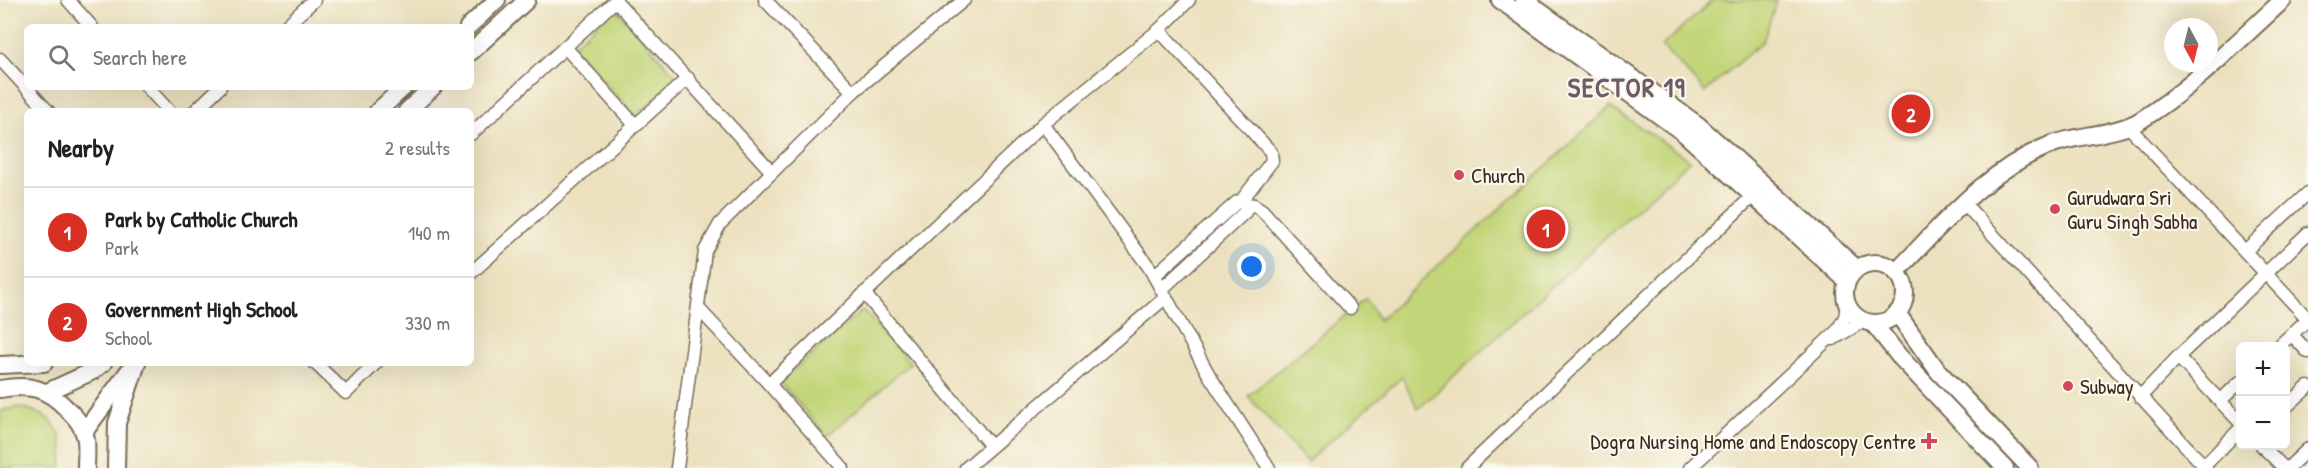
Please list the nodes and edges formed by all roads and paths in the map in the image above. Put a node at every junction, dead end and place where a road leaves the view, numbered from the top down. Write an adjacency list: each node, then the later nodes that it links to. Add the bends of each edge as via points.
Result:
1 (68, 0): 12 (street)
2 (314, 0): 13 (street)
3 (497, 0): 14 (street)
4 (527, 0): 17 (street)
5 (616, 0): 16 (street); 19 (street)
6 (964, 0): 26 (street)
7 (1189, 0): 15 (street)
8 (1500, 0): 37 (street)
9 (1524, 0): 37 (street, via 1698,125)
10 (2283, 0): 34 (street, via 2201,75 2139,122)
11 (771, 2): 26 (street)
12 (89, 24)
13 (288, 24)
14 (471, 24)
15 (1159, 30): 32 (street); 39 (street, via 1271,152 1272,161)
16 (565, 47): 33 (street); 35 (street)
17 (474, 49)
18 (0, 59): 20 (street)
19 (688, 78): 33 (street); 36 (street)
20 (24, 85)
21 (29, 90): 27 (street)
22 (150, 90): 28 (street)
23 (217, 90): 29 (street)
24 (401, 90): 30 (street)
25 (430, 90): 31 (street)
26 (853, 92): 36 (street)
27 (45, 108)
28 (166, 108)
29 (198, 108)
30 (381, 108)
31 (410, 108)
32 (1043, 124): 47 (street); 48 (street)
33 (635, 125): 43 (street)
34 (2128, 126): 40 (street, via 2053,144 2002,171); 42 (street)
35 (474, 131)
36 (772, 172): 51 (street, via 720,224 705,251)
37 (1759, 190): 46 (street); 91 (street)
38 (2308, 193): 42 (street)
39 (1243, 202): 47 (street, via 1237,201); 49 (street, via 1245,212); 52 (street, via 1262,210)
40 (1963, 202): 44 (street); 75 (street)
41 (2308, 233): 45 (street)
42 (2245, 251): 45 (street)
43 (474, 270)
44 (1896, 272): 46 (street, via 1877,263 1866,264); 53 (street, via 1905,294)
45 (2264, 274): 54 (street); 60 (street)
46 (1852, 275): 50 (street, via 1845,293)
47 (1154, 276): 49 (street)
48 (864, 293): 70 (street); 81 (street)
49 (1164, 293): 81 (street); 90 (street, via 1209,375)
50 (1847, 305): 55 (street, via 1854,315); 58 (street, via 1837,331)
51 (698, 308): 70 (street); 87 (street)
52 (1350, 308)
53 (1897, 313): 55 (street, via 1883,322); 68 (street)
54 (2308, 319): 56 (street)
55 (1868, 322): 58 (street); 69 (street)
56 (2292, 335): 57 (street); 59 (street)
57 (2284, 342)
58 (1819, 348): 92 (street)
59 (2308, 352)
60 (2178, 357): 75 (street); 76 (street)
61 (24, 364): 62 (street)
62 (0, 365)
63 (99, 366): 74 (street)
64 (134, 366): 79 (street)
65 (135, 366): 86 (street, via 117,423)
66 (318, 366): 67 (street, via 346,393)
67 (373, 366)
68 (1938, 371): 69 (street); 94 (street)
69 (1925, 383): 93 (street)
70 (769, 384): 88 (street)
71 (2236, 387): 76 (street)
72 (2308, 387): 77 (street)
73 (0, 389): 74 (street, via 28,387)
74 (47, 392): 79 (street, via 78,419)
75 (2140, 397): 84 (street)
76 (2220, 401): 78 (street)
77 (2290, 403)
78 (2236, 417)
79 (84, 432): 85 (street)
80 (2236, 434): 84 (street)
81 (991, 446): 89 (street)
82 (2308, 449): 95 (street)
83 (2266, 450): 95 (street)
84 (2205, 467)
85 (86, 468)
86 (116, 468)
87 (677, 468)
88 (843, 468)
89 (966, 468)
90 (1269, 468)
91 (1467, 468)
92 (1690, 468)
93 (2005, 468)
94 (2030, 468)
95 (2286, 468)

